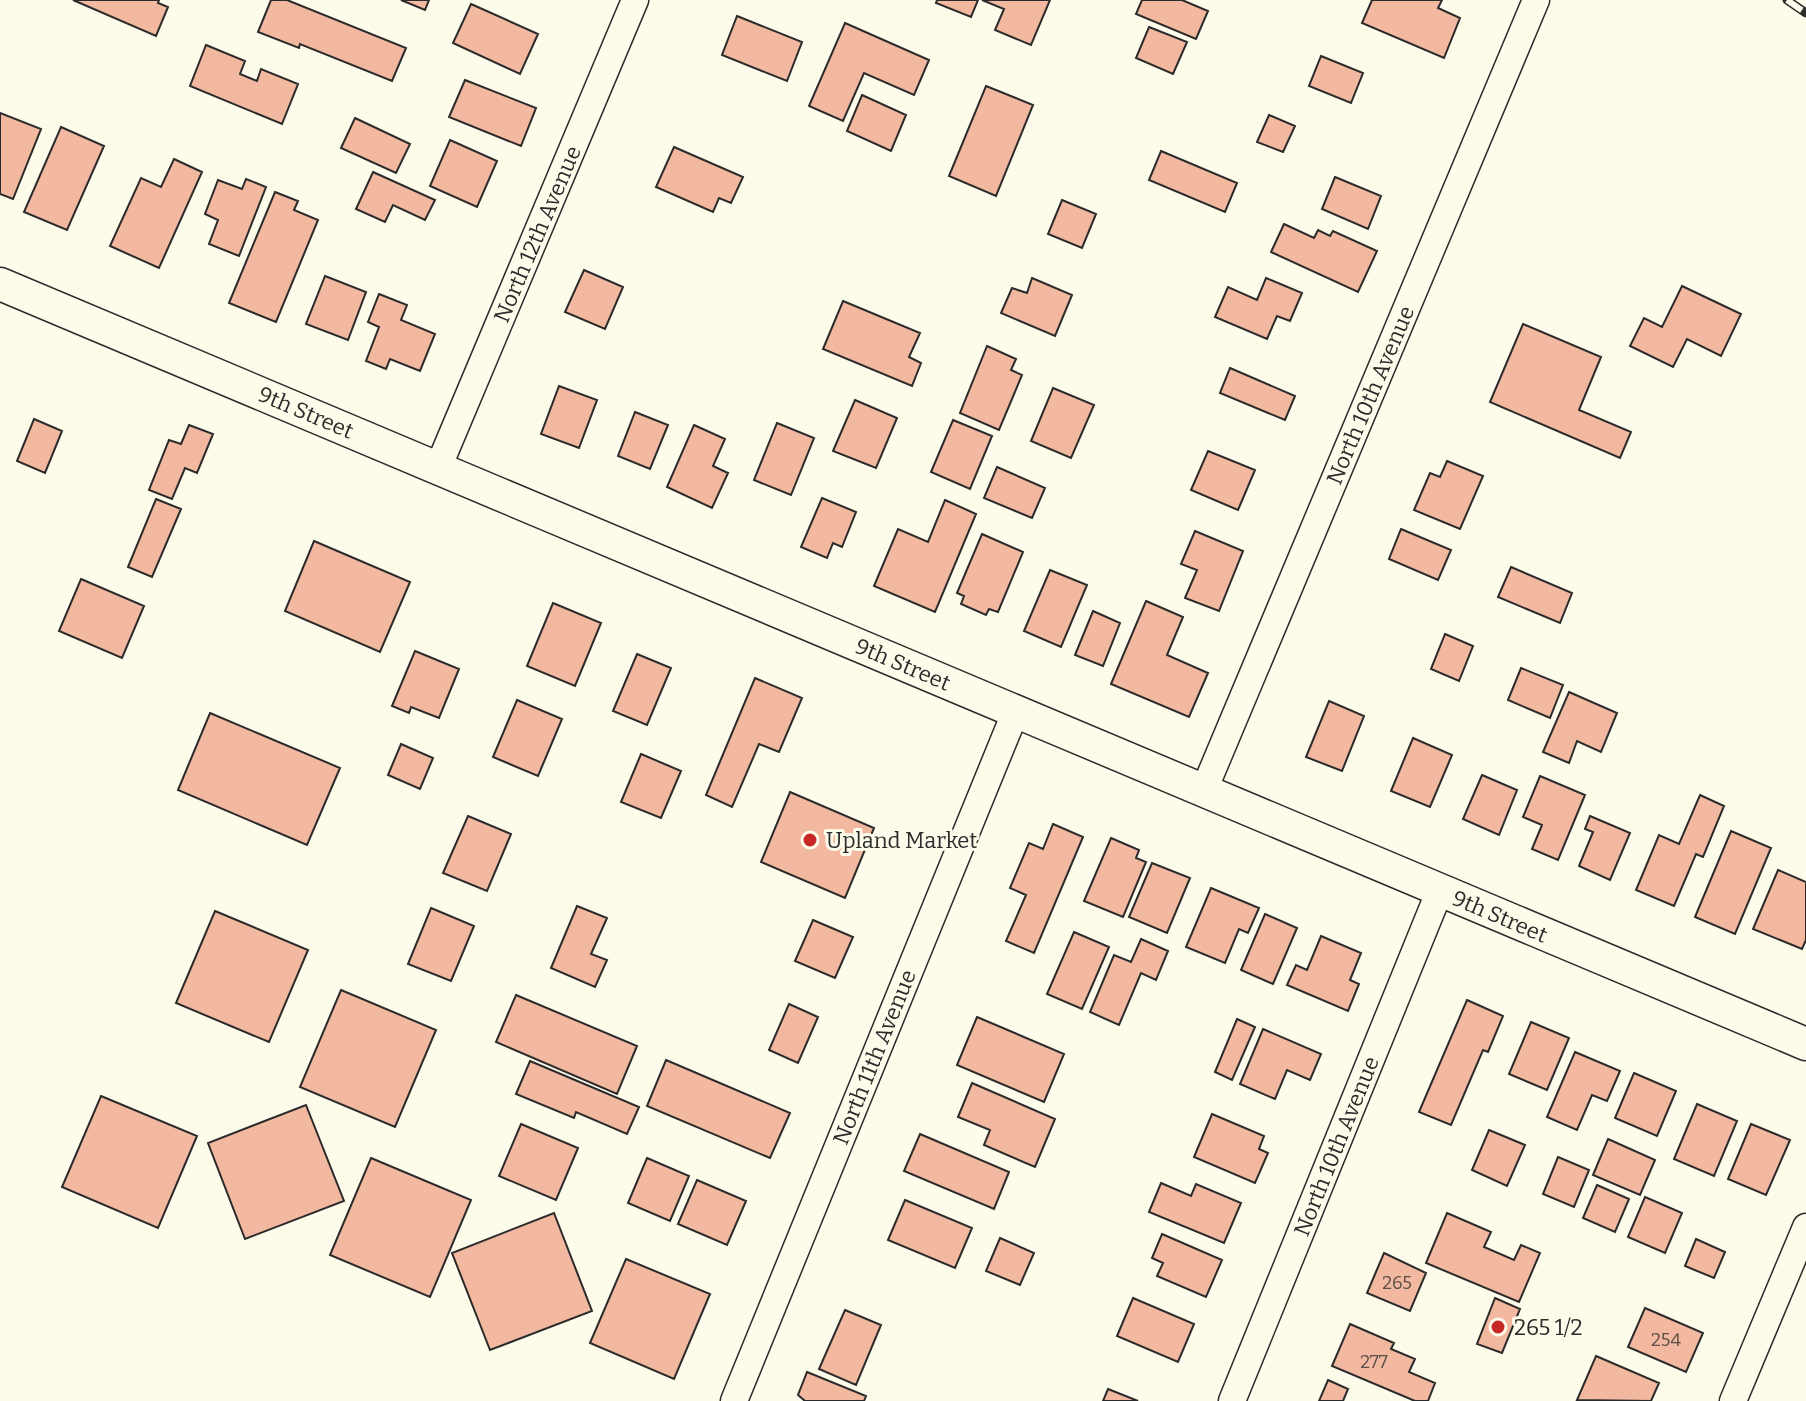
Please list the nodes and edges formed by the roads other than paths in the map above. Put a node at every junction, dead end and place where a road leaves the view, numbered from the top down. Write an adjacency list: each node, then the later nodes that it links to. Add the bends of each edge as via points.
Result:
1 (635, 0): 4 (street, North 12th Avenue)
2 (1536, 0): 6 (street, North 10th Avenue)
3 (0, 284): 4 (street, 9th Street)
4 (438, 468): 5 (street, 9th Street)
5 (1015, 713): 6 (street, 9th Street); 10 (street, North 11th Avenue)
6 (1204, 790): 7 (street, 9th Street)
7 (1440, 890): 8 (street, 9th Street); 11 (street, North 10th Avenue)
8 (1806, 1044)
9 (1806, 1227): 12 (street)
10 (734, 1401)
11 (1232, 1401)
12 (1733, 1401)

